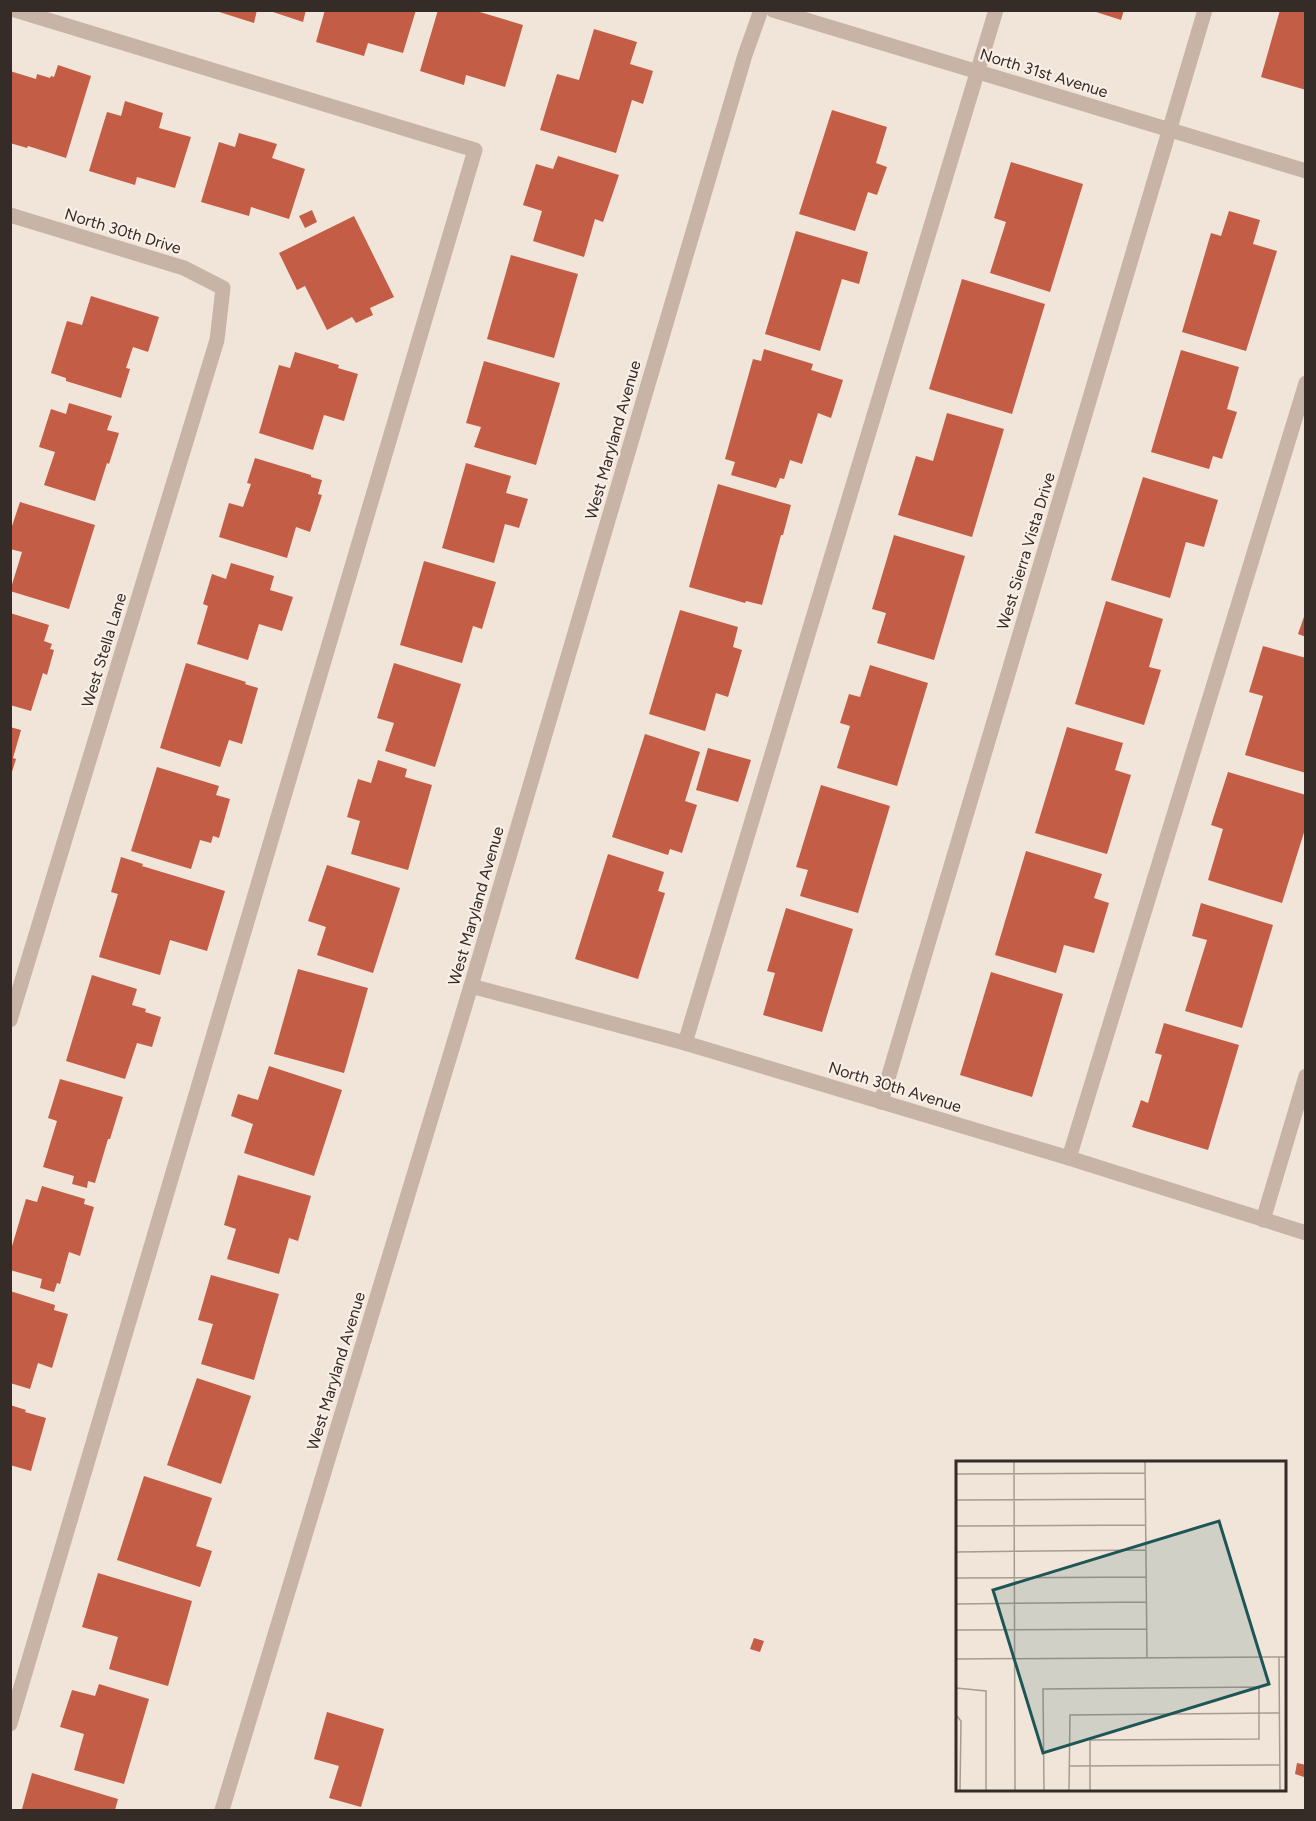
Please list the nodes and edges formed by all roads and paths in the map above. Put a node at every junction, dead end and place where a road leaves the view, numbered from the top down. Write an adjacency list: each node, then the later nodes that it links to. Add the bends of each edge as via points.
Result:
1 (15, 10): 20 (street, via 476,150)
2 (761, 10): 12 (street, West Maryland Avenue)
3 (773, 10): 6 (street, North 31st Avenue)
4 (996, 10): 6 (street)
5 (1205, 10): 7 (street, West Sierra Vista Drive)
6 (978, 72): 7 (street, North 31st Avenue); 14 (street)
7 (1169, 130): 8 (street, North 31st Avenue); 16 (street, West Sierra Vista Drive)
8 (1305, 171)
9 (10, 215): 10 (street, North 30th Drive, via 184,268)
10 (223, 288): 13 (street, West Stella Lane, via 217,340)
11 (1305, 383): 17 (street)
12 (471, 986): 14 (street, North 30th Avenue); 21 (street, West Maryland Avenue)
13 (10, 1020)
14 (685, 1043): 16 (street, North 30th Avenue)
15 (1305, 1076): 18 (street)
16 (881, 1102): 17 (street, North 30th Avenue)
17 (1069, 1158): 18 (street, North 30th Avenue)
18 (1263, 1220): 19 (street, North 30th Avenue)
19 (1305, 1233)
20 (10, 1724)
21 (222, 1810)

